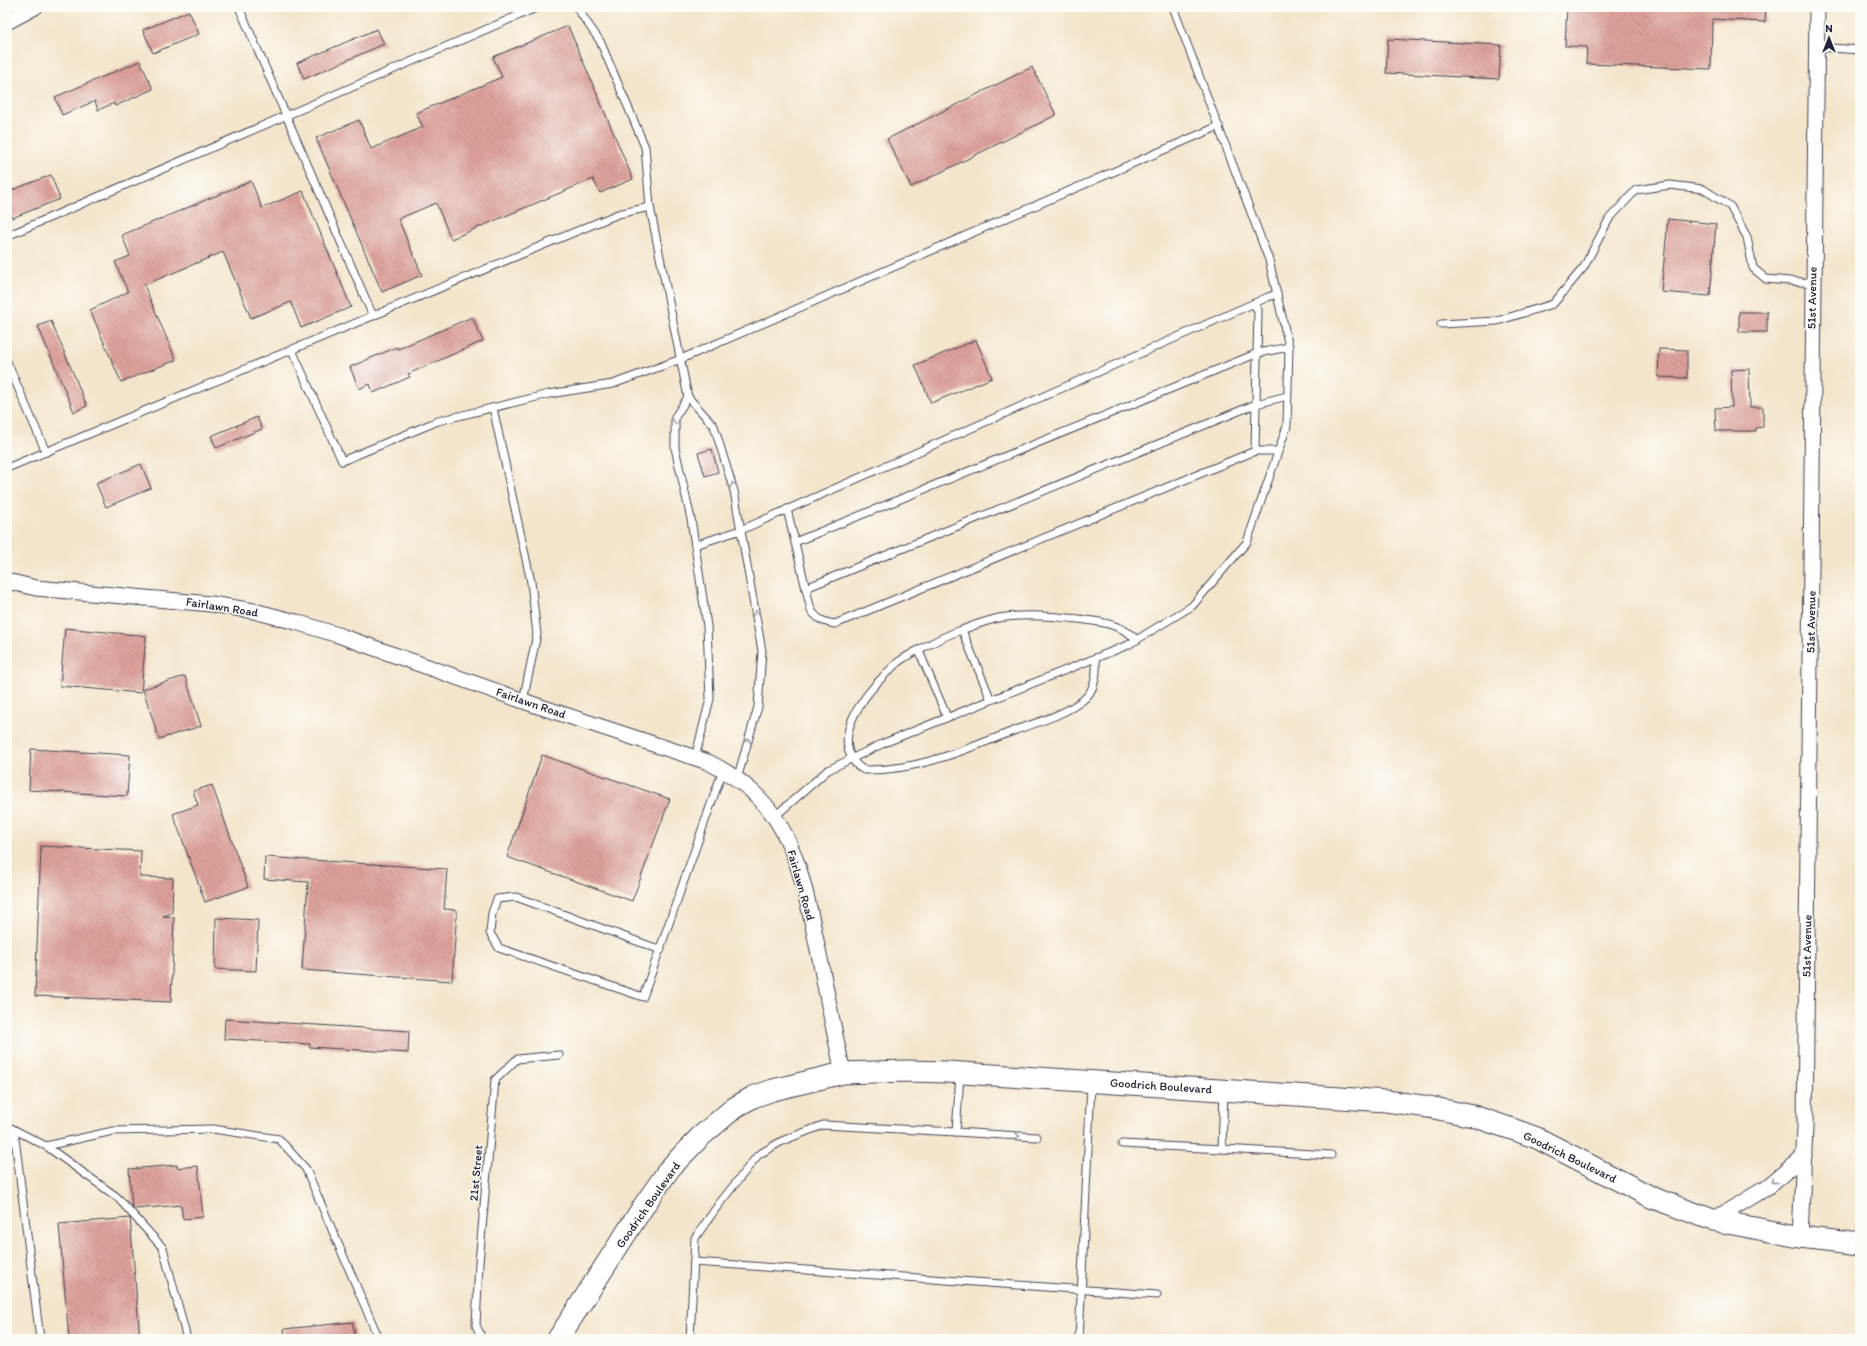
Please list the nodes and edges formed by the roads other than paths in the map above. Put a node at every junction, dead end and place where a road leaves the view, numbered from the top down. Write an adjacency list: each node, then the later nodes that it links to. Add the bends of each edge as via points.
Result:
1 (35, 7): 7 (street)
2 (239, 7): 10 (lane)
3 (538, 7): 10 (lane)
4 (576, 7): 12 (lane, via 600,41 645,147)
5 (1173, 7): 11 (lane)
6 (1817, 7): 8 (street, 51st Avenue)
7 (7, 22)
8 (1816, 47): 9 (lane); 14 (street, 51st Avenue)
9 (1860, 50)
10 (287, 115): 13 (lane); 17 (lane)
11 (1219, 126): 15 (lane, via 1269,260); 22 (lane)
12 (650, 207): 17 (lane, via 618,214); 22 (lane)
13 (7, 236)
14 (1813, 283): 18 (lane, via 1766,279 1753,268 1747,237 1730,206 1703,189 1670,185 1636,190 1609,219 1584,267 1553,304 1497,321); 64 (street, 51st Avenue)
15 (1277, 294): 16 (lane); 19 (lane)
16 (1253, 304): 21 (lane, via 1258,310); 32 (lane)
17 (373, 316): 20 (lane)
18 (1440, 324)
19 (1289, 347): 21 (lane); 24 (lane)
20 (292, 350): 27 (lane, via 342,461 438,421); 30 (lane)
21 (1258, 353): 26 (lane); 34 (lane)
22 (681, 359): 25 (lane); 27 (lane, via 613,384 549,394)
23 (7, 362): 30 (lane)
24 (1288, 396): 26 (lane); 29 (lane, via 1287,426)
25 (688, 397): 33 (lane, one-way to 25, via 734,491 714,426); 35 (lane, one-way to 35, via 675,417 675,448)
26 (1256, 404): 28 (lane); 37 (lane)
27 (493, 408): 43 (lane, via 531,582 537,634)
28 (1255, 451): 29 (lane); 37 (lane, via 836,624 824,622 816,617 811,610)
29 (1278, 451): 39 (lane, via 1247,542 1192,606)
30 (46, 452): 31 (lane)
31 (7, 468)
32 (787, 510): 33 (lane); 34 (lane)
33 (741, 530): 35 (lane); 48 (lane, one-way to 33, via 758,708 762,651)
34 (795, 542): 37 (lane)
35 (694, 545): 45 (lane, via 707,626 710,699)
36 (7, 581): 43 (street, Fairlawn Road, via 36,588 203,603 254,611 338,635)
37 (806, 588)
38 (962, 630): 39 (lane, via 1004,617 1053,616 1112,624 1130,633); 40 (lane); 42 (lane)
39 (1137, 640): 41 (lane)
40 (919, 652): 44 (lane); 46 (lane, via 898,662 872,690 852,718 846,744)
41 (1095, 658): 42 (lane); 46 (lane, via 1096,671 1092,690 1084,700 1057,714 949,756 912,766 864,770)
42 (991, 700): 44 (lane)
43 (523, 701): 45 (street, Fairlawn Road)
44 (947, 717): 46 (lane)
45 (695, 758): 47 (street, Fairlawn Road)
46 (851, 758): 49 (lane, via 828,770)
47 (724, 770): 48 (street, Fairlawn Road); 50 (lane)
48 (737, 779): 49 (street, Fairlawn Road, via 761,799)
49 (774, 817): 52 (street, Fairlawn Road, via 785,835 806,895)
50 (661, 950): 50 (lane, via 644,997 499,948 490,933 492,913 497,899 516,898)
51 (559, 1055): 74 (lane, 21st Street, via 517,1059 495,1080 479,1263 476,1325)
52 (843, 1073): 53 (street, Goodrich Boulevard); 75 (street, Goodrich Boulevard, via 754,1097 734,1108 700,1137 670,1168)
53 (960, 1073): 54 (street, Goodrich Boulevard); 58 (lane)
54 (1091, 1082): 55 (street, Goodrich Boulevard); 69 (lane)
55 (1224, 1090): 62 (lane); 65 (street, Goodrich Boulevard, via 1386,1101 1473,1116 1537,1138 1653,1198)
56 (7, 1126): 57 (lane)
57 (14, 1130): 61 (lane); 71 (lane)
58 (956, 1132): 59 (lane, one-way to 59); 68 (lane, via 823,1125 782,1140 758,1155 694,1238)
59 (1037, 1137)
60 (1122, 1144): 62 (lane)
61 (46, 1146): 72 (lane, via 117,1197 163,1248); 73 (lane, via 113,1131 212,1129 279,1139 306,1169)
62 (1222, 1149): 63 (lane)
63 (1331, 1155)
64 (1804, 1156): 65 (street, one-way to 65, via 1766,1188); 66 (street, 51st Avenue)
65 (1713, 1220): 66 (street, Goodrich Boulevard)
66 (1800, 1237): 67 (street, Goodrich Boulevard)
67 (1860, 1244)
68 (694, 1262): 69 (lane); 76 (lane)
69 (1081, 1290): 70 (lane); 77 (lane)
70 (1157, 1295)
71 (40, 1339)
72 (187, 1339)
73 (379, 1339)
74 (482, 1339)
75 (558, 1339)
76 (690, 1339)
77 (1079, 1339)

